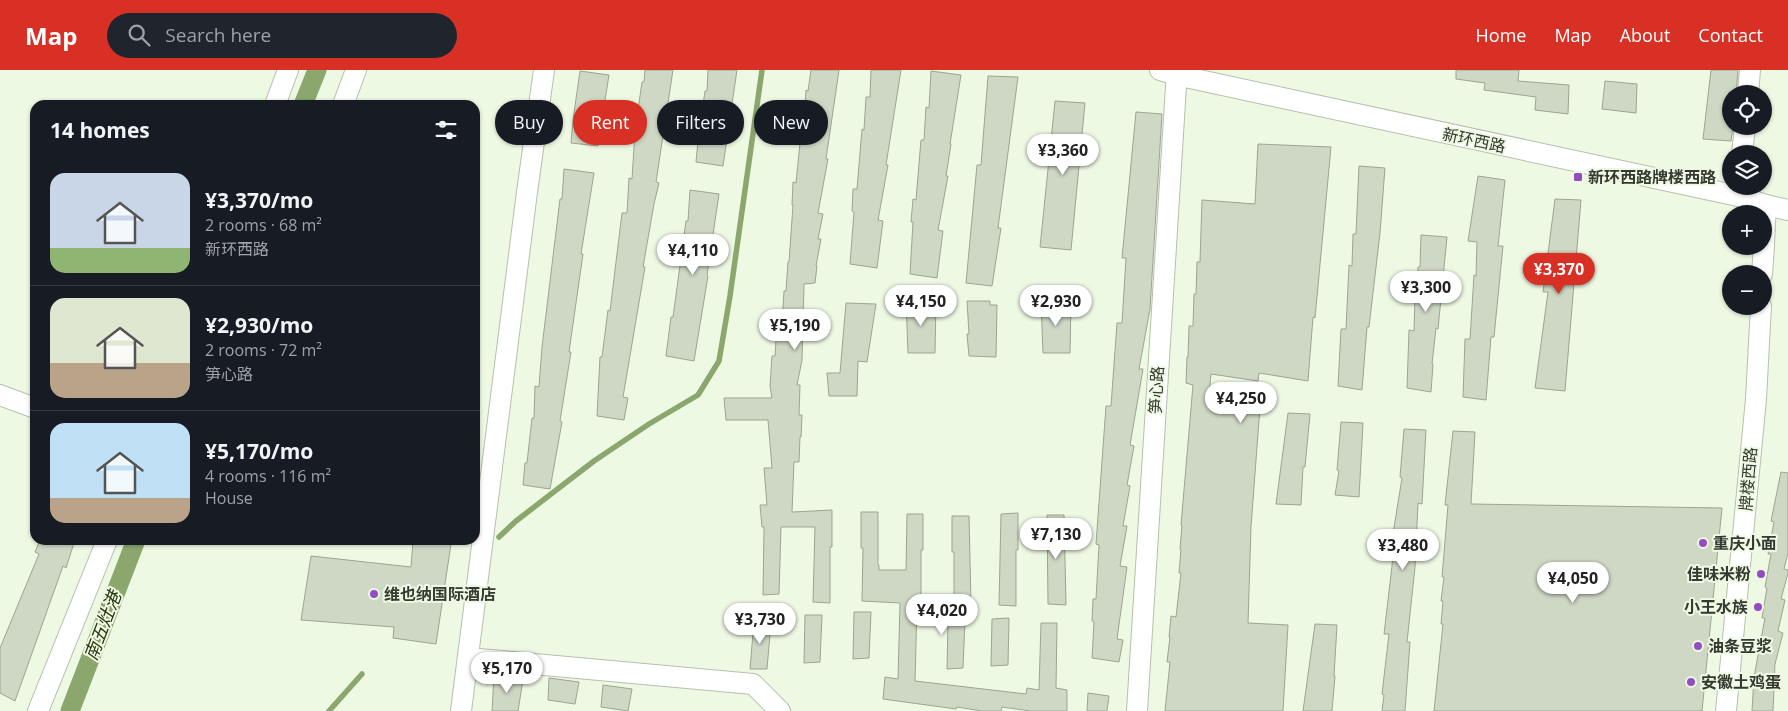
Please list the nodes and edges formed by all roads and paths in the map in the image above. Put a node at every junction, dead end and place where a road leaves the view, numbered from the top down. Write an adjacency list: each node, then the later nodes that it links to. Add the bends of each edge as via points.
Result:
1 (288, 70): 7 (street)
2 (356, 70): 8 (street)
3 (544, 70): 18 (street)
4 (1750, 70): 6 (street)
5 (1171, 72): 9 (street, 新环西路); 22 (street, 笋心路)
6 (1749, 85)
7 (276, 100)
8 (346, 100)
9 (1722, 188)
10 (1746, 195): 11 (street, 新环西路)
11 (1766, 205)
12 (1772, 206): 13 (street, 新环西路)
13 (1788, 210)
14 (1761, 315): 23 (street, 牌楼西路, via 1756,399)
15 (0, 395): 16 (street)
16 (30, 406)
17 (105, 545): 19 (street)
18 (468, 658): 20 (street); 21 (street, via 753,684)
19 (38, 711)
20 (461, 711)
21 (780, 711)
22 (1137, 711)
23 (1726, 711)

